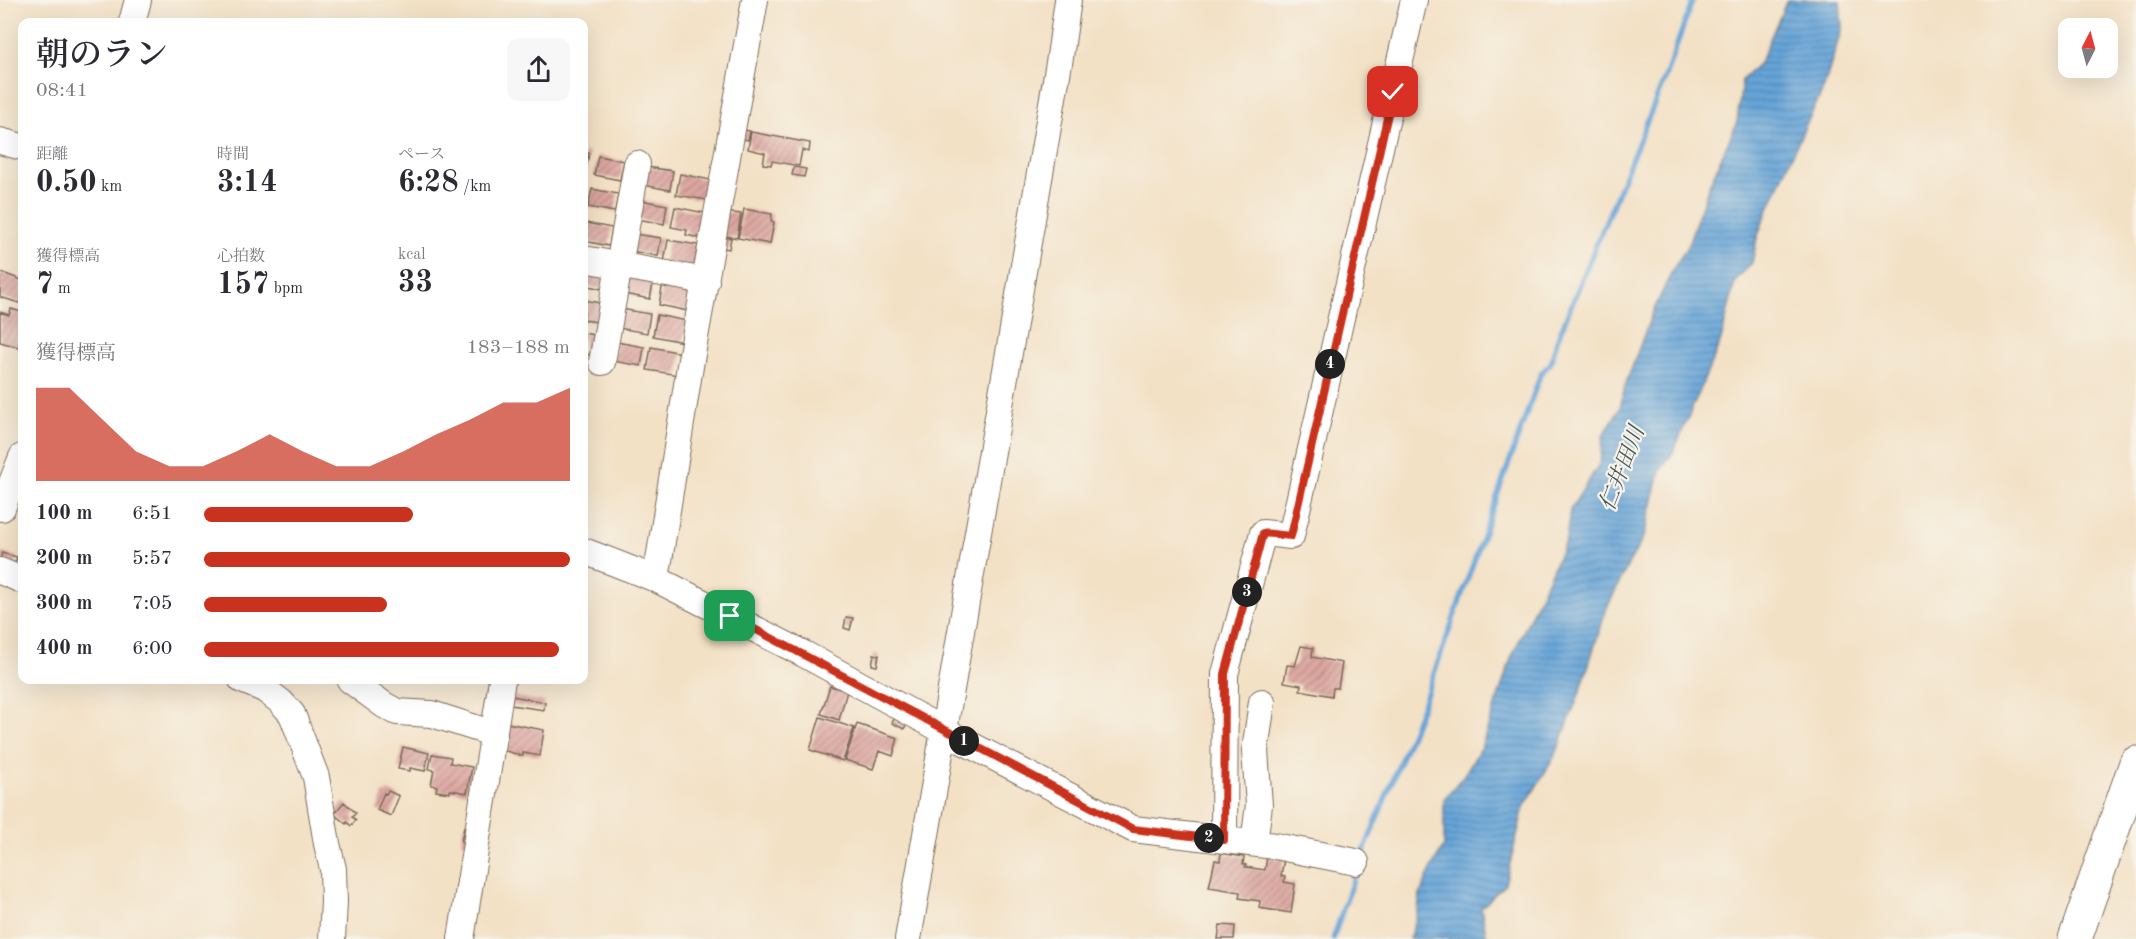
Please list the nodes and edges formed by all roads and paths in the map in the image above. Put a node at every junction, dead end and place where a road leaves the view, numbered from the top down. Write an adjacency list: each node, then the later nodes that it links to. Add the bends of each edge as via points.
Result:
1 (138, 0): 5 (street)
2 (755, 0): 11 (street)
3 (1068, 0): 25 (street)
4 (1414, 0): 28 (street, via 1291,536 1263,533 1225,674)
5 (133, 18)
6 (0, 141): 7 (street)
7 (18, 146)
8 (637, 164): 10 (street)
9 (588, 260): 10 (street)
10 (619, 265): 11 (street); 12 (street)
11 (706, 281): 18 (street)
12 (602, 362)
13 (18, 467): 14 (street)
14 (1, 510)
15 (588, 553): 18 (street)
16 (0, 571): 17 (street)
17 (18, 578)
18 (656, 579): 25 (street)
19 (252, 684): 31 (street, via 264,689 292,714 316,777 333,869)
20 (355, 684): 24 (street)
21 (387, 684): 24 (street)
22 (501, 684): 26 (street)
23 (1262, 702): 29 (street, via 1255,751 1259,805)
24 (384, 705): 26 (street, via 397,712 432,714)
25 (945, 729): 28 (street, via 1133,829); 33 (street)
26 (494, 734): 32 (street)
27 (2136, 763): 34 (main road)
28 (1224, 840): 29 (street)
29 (1254, 843): 30 (street)
30 (1356, 862)
31 (332, 939)
32 (461, 939)
33 (908, 939)
34 (2074, 939)

